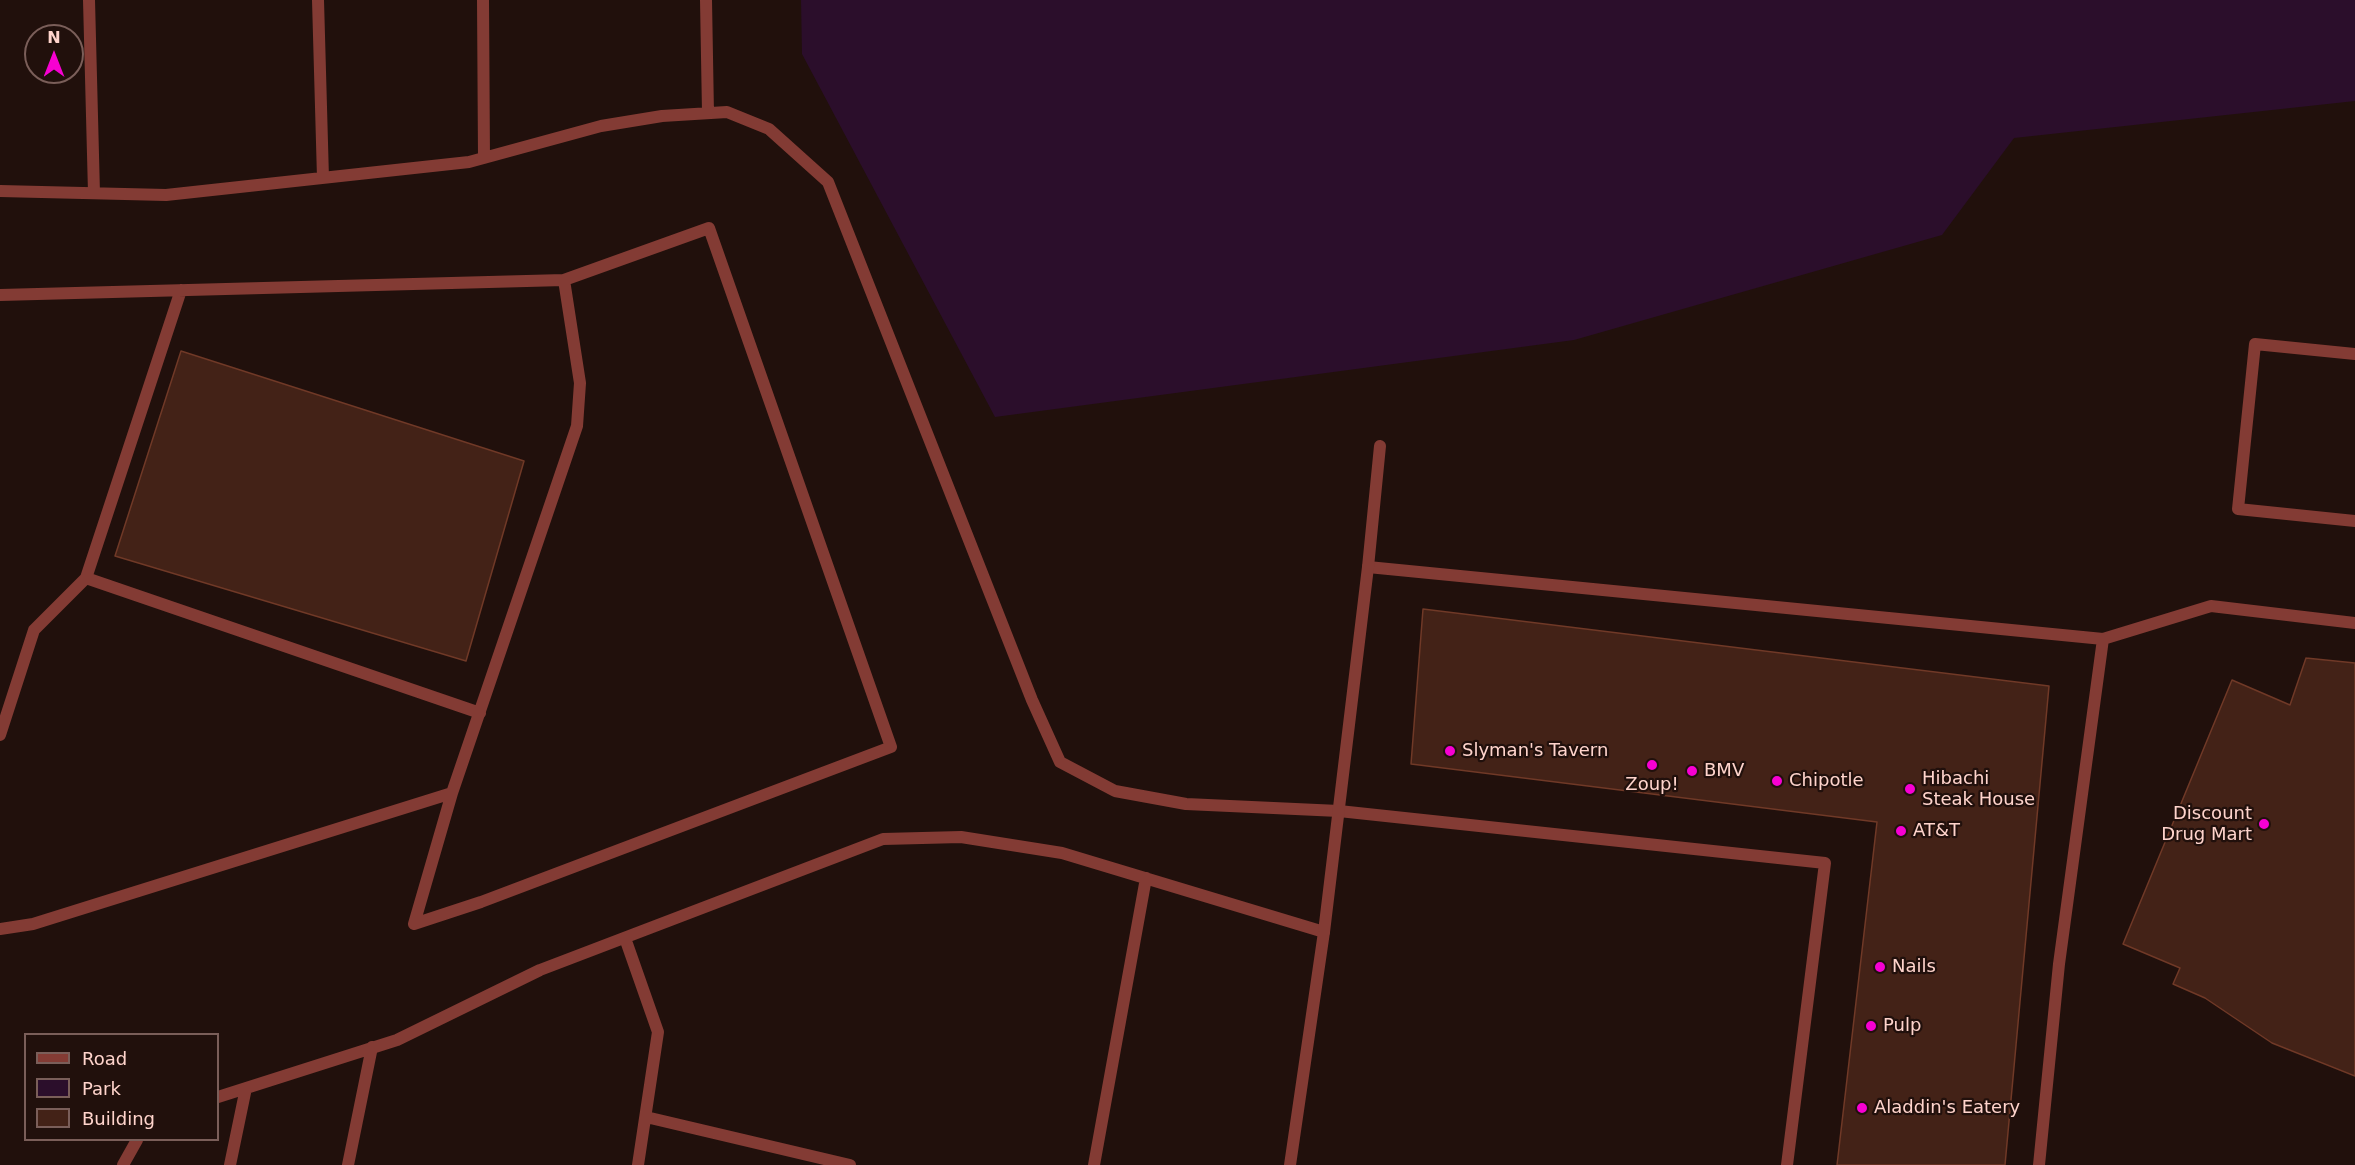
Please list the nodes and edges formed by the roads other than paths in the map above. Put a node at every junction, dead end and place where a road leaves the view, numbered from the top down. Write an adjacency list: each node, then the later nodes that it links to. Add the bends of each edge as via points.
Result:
1 (89, 0): 9 (street)
2 (318, 0): 7 (street)
3 (483, 0): 6 (street)
4 (706, 0): 5 (street)
5 (708, 113): 6 (street, via 601,126); 23 (street, via 727,112 769,129 828,182 1060,762 1115,791 1186,804)
6 (484, 158): 7 (street)
7 (323, 178): 9 (street, via 166,195)
8 (0, 191): 9 (street)
9 (94, 194)
10 (564, 280): 11 (street); 20 (street, via 580,383 577,426); 22 (street, via 709,228 891,747 414,924)
11 (181, 290): 12 (street); 17 (street)
12 (0, 295)
13 (2355, 354): 15 (street, via 2255,344 2238,509)
14 (1380, 446): 16 (street)
15 (2355, 521)
16 (1368, 567): 19 (street); 23 (street)
17 (86, 578): 20 (street); 21 (street, via 34,630)
18 (2355, 623): 19 (street, via 2211,606)
19 (2103, 639): 41 (street, via 2059,964)
20 (480, 713): 22 (street)
21 (0, 735)
22 (452, 793): 25 (street, via 33,924)
23 (1339, 811): 26 (street); 40 (street, via 1825,863)
24 (1146, 878): 26 (street); 27 (street, via 1062,853 961,837 883,838); 38 (street)
25 (0, 929)
26 (1324, 932): 39 (street)
27 (625, 938): 28 (street, via 540,970 397,1040); 31 (street, via 658,1032)
28 (372, 1047): 29 (street); 35 (street)
29 (246, 1088): 30 (street); 34 (street)
30 (219, 1097)
31 (646, 1117): 36 (street); 37 (street)
32 (136, 1141): 33 (street)
33 (123, 1165)
34 (230, 1165)
35 (348, 1165)
36 (638, 1165)
37 (850, 1165)
38 (1094, 1165)
39 (1290, 1165)
40 (1787, 1165)
41 (2039, 1165)

